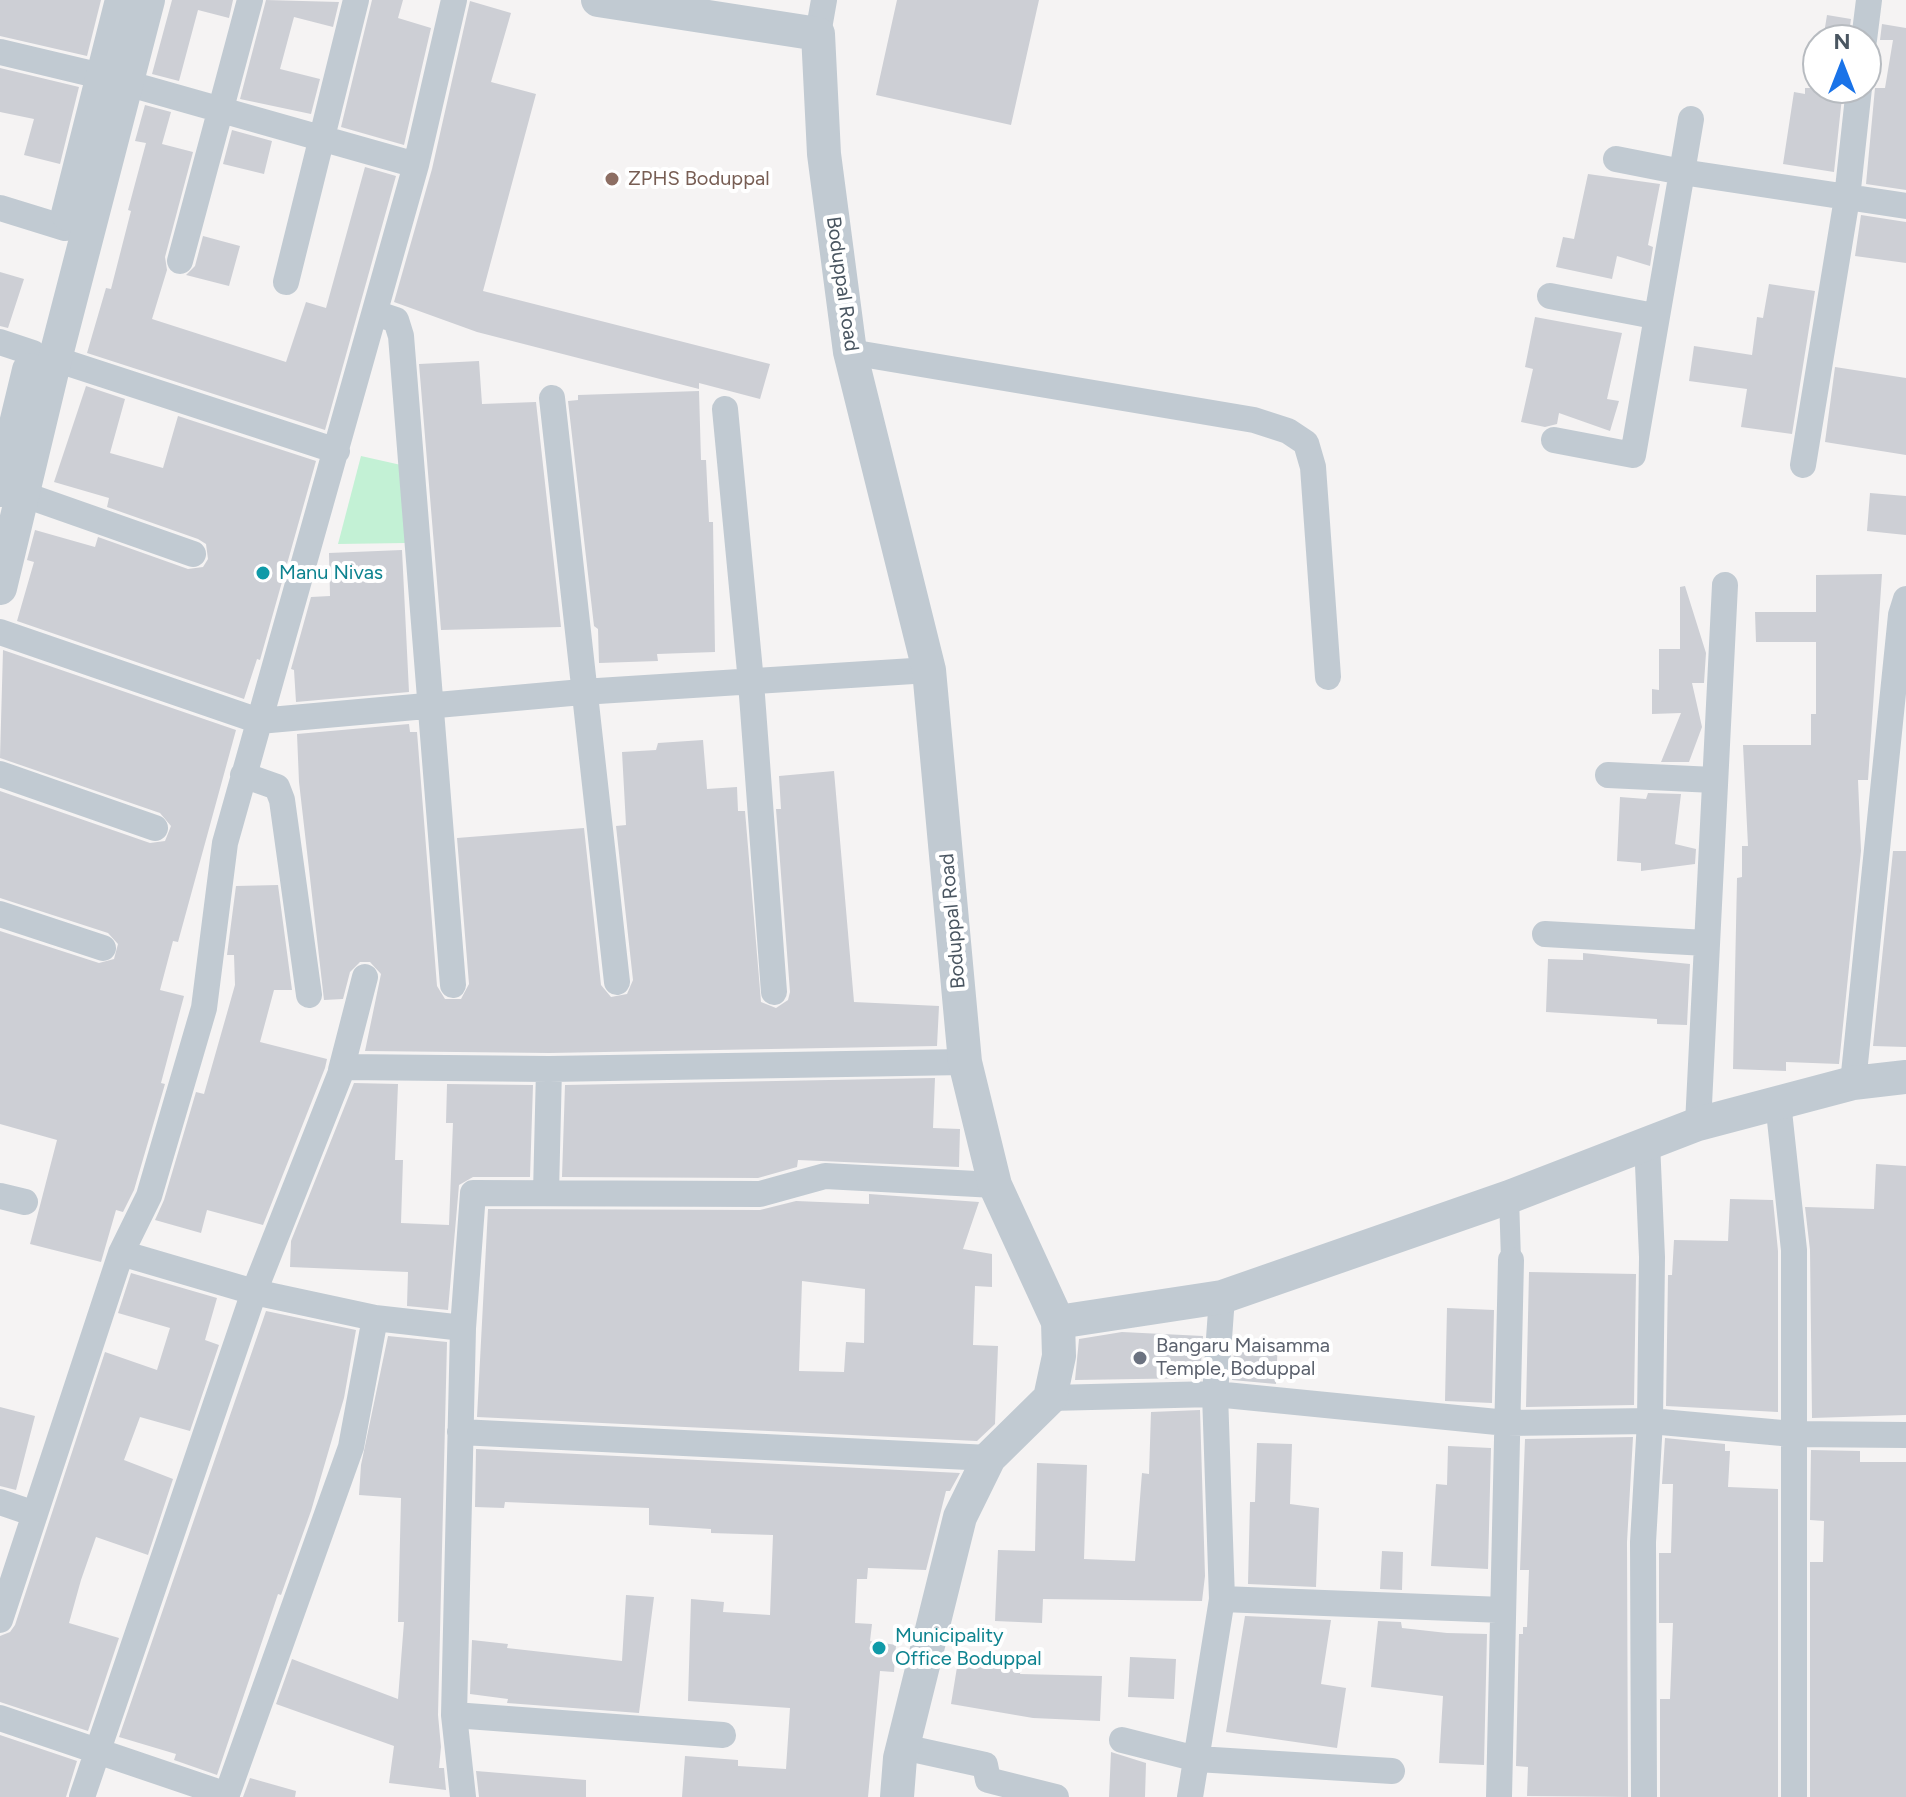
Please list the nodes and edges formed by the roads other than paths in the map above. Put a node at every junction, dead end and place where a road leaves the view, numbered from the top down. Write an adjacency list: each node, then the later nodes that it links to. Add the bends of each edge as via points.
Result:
1 (122, 0): 12 (street)
2 (148, 0): 12 (street)
3 (250, 0): 14 (street)
4 (356, 0): 16 (street)
5 (454, 0): 18 (street)
6 (598, 0): 10 (street)
7 (824, 0): 10 (street, Boduppal Road)
8 (1869, 0): 9 (street)
9 (1866, 24)
10 (818, 34): 30 (street, Boduppal Road, via 824,154)
11 (0, 52): 12 (street)
12 (113, 80): 14 (street); 23 (street); 31 (street)
13 (1857, 104): 20 (street)
14 (221, 110): 16 (street); 24 (street)
15 (1691, 119): 19 (street)
16 (322, 139): 18 (street); 25 (street)
17 (1616, 159): 19 (street)
18 (416, 165): 27 (street)
19 (1682, 172): 20 (street); 28 (street)
20 (1847, 198): 21 (street); 36 (street)
21 (1906, 206)
22 (0, 208): 23 (street)
23 (65, 228): 31 (street)
24 (180, 261)
25 (286, 282)
26 (1550, 296): 28 (street)
27 (375, 313): 35 (street); 47 (street, via 396,320 401,336)
28 (1654, 316): 34 (street, via 1633,455)
29 (0, 342): 31 (street)
30 (850, 352): 43 (street, Boduppal Road); 44 (street, via 1254,420 1306,443 1313,467)
31 (44, 356): 35 (street); 37 (street)
32 (552, 398): 46 (street)
33 (725, 409): 45 (street)
34 (1554, 440)
35 (337, 451): 48 (street)
36 (1803, 465)
37 (6, 490): 38 (street); 40 (street)
38 (193, 554)
39 (1725, 585): 52 (street)
40 (0, 588)
41 (1906, 599): 67 (street)
42 (0, 632): 48 (street)
43 (929, 670): 45 (street); 63 (street, Boduppal Road)
44 (1328, 677)
45 (751, 682): 46 (street); 61 (street)
46 (582, 692): 47 (street); 59 (street)
47 (434, 705): 48 (street); 60 (street)
48 (259, 721): 50 (street)
49 (0, 774): 53 (street)
50 (243, 775): 62 (street, via 277,787 282,800); 74 (street, via 225,843 204,1008 149,1196)
51 (1608, 775): 52 (street)
52 (1714, 780): 56 (street)
53 (155, 828)
54 (0, 914): 57 (street)
55 (1545, 934): 56 (street)
56 (1706, 943): 69 (street)
57 (103, 948)
58 (365, 977): 65 (street)
59 (617, 982)
60 (453, 985)
61 (774, 992)
62 (309, 995)
63 (965, 1062): 64 (street); 71 (street, Boduppal Road)
64 (549, 1069): 65 (street); 72 (street)
65 (341, 1070): 76 (street)
66 (1906, 1077): 67 (street)
67 (1853, 1083): 68 (street)
68 (1778, 1102): 69 (street); 86 (street, via 1794,1250)
69 (1698, 1124): 70 (street)
70 (1647, 1142): 73 (street); 83 (street)
71 (995, 1185): 72 (street, via 825,1176 760,1194); 79 (street, Boduppal Road)
72 (546, 1193): 80 (street, via 473,1193)
73 (1509, 1197): 75 (street); 77 (street)
74 (121, 1253): 76 (street); 90 (street)
75 (1511, 1260): 84 (street)
76 (254, 1292): 78 (street); 99 (street)
77 (1222, 1297): 79 (street); 81 (street)
78 (375, 1318): 80 (street); 102 (street, via 351,1447)
79 (1058, 1322): 82 (street, Boduppal Road, via 1059,1356)
80 (463, 1328): 85 (street)
81 (1215, 1394): 82 (street); 84 (street); 91 (street)
82 (1050, 1398): 88 (street)
83 (1650, 1421): 84 (street); 86 (street); 109 (street, via 1643,1542)
84 (1507, 1423): 92 (street)
85 (460, 1432): 88 (street); 94 (street)
86 (1793, 1434): 87 (street); 110 (street)
87 (1906, 1435)
88 (989, 1458): 98 (street, via 960,1517)
89 (0, 1502): 90 (street)
90 (35, 1514): 93 (street)
91 (1222, 1599): 92 (street); 100 (street)
92 (1503, 1610): 108 (street)
93 (0, 1620)
94 (454, 1715): 96 (street); 104 (street)
95 (0, 1718): 99 (street)
96 (723, 1735)
97 (1122, 1740): 100 (street)
98 (903, 1747): 105 (street); 106 (street, via 985,1765 988,1780)
99 (97, 1752): 102 (street); 103 (street)
100 (1197, 1759): 101 (street); 107 (street)
101 (1392, 1771)
102 (226, 1796)
103 (82, 1797)
104 (463, 1797)
105 (897, 1797)
106 (1056, 1797)
107 (1190, 1797)
108 (1499, 1797)
109 (1644, 1797)
110 (1794, 1797)

